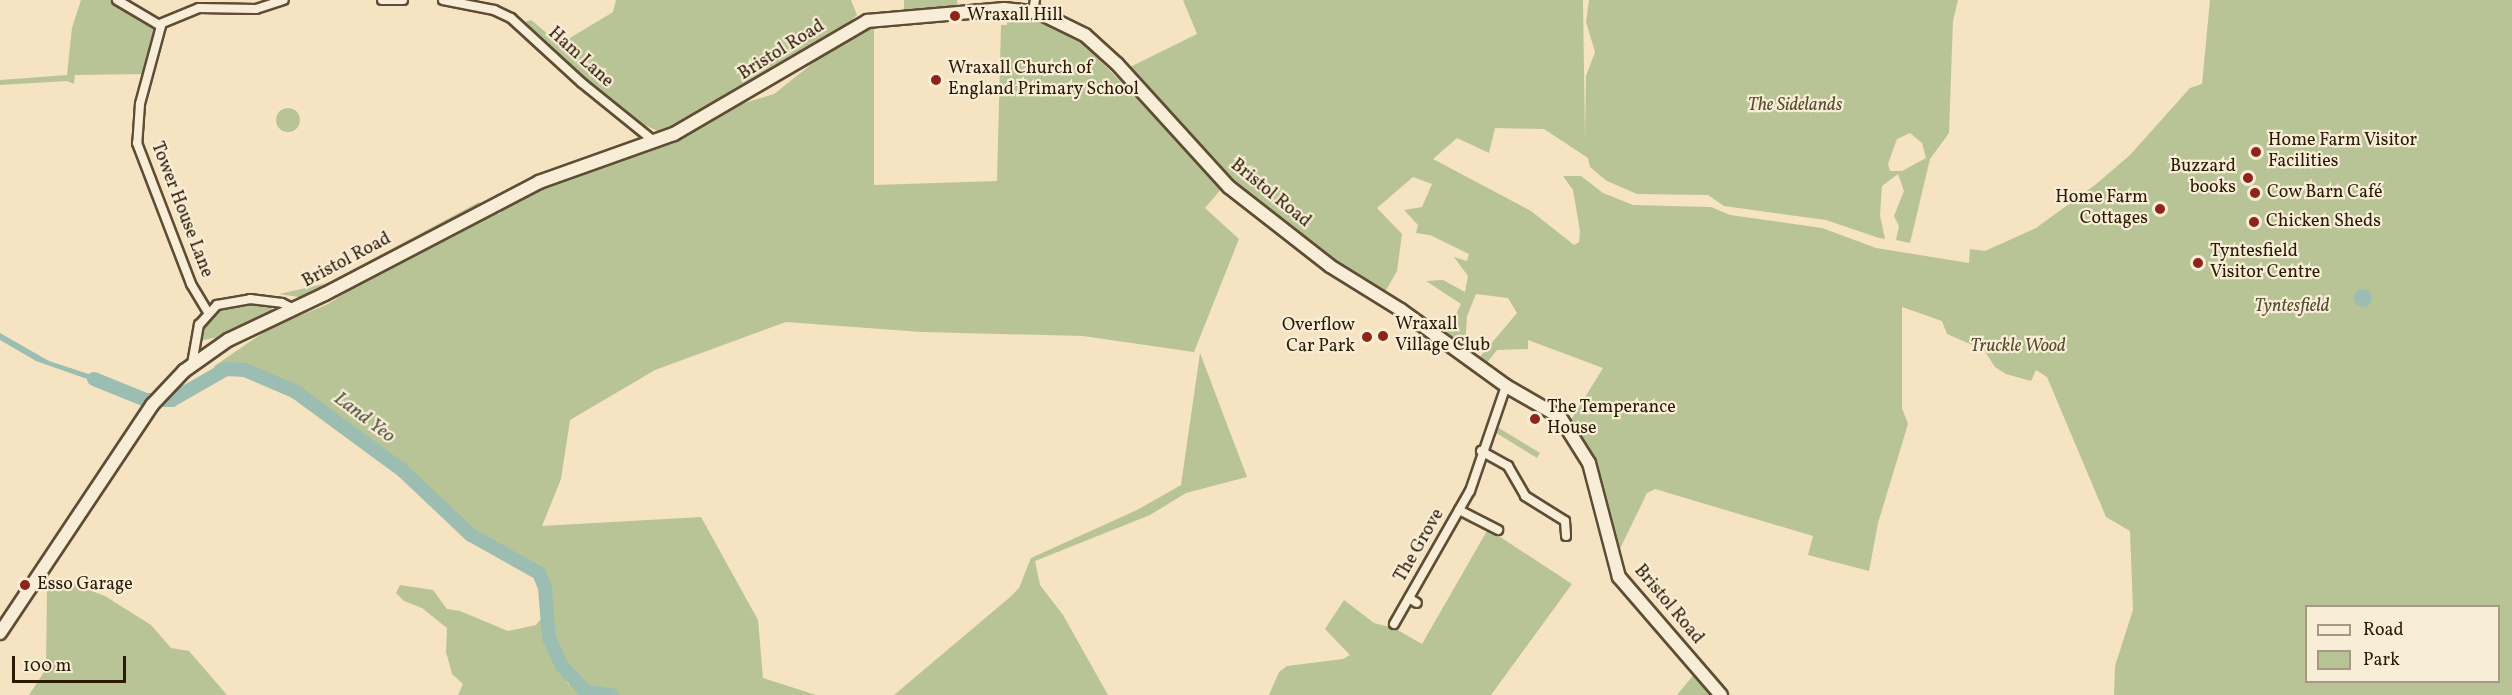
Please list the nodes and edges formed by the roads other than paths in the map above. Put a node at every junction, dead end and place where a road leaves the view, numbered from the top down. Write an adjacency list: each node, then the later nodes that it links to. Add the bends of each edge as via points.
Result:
1 (117, 0): 7 (street)
2 (284, 0): 7 (street, via 256,9 199,8)
3 (382, 0): 4 (street)
4 (403, 0)
5 (444, 0): 8 (street, Ham Lane, via 499,12 517,23)
6 (1034, 6): 8 (main road, Bristol Road, via 867,21 723,108); 12 (main road, Bristol Road, via 1094,42 1229,187 1330,266 1401,310)
7 (160, 24): 10 (street, Tower House Lane, via 137,120 138,150 191,284)
8 (655, 142): 9 (main road, Bristol Road, via 538,182)
9 (294, 309): 10 (street, via 278,302 242,299 223,303); 11 (main road, Bristol Road, via 228,340)
10 (208, 312): 11 (street, via 194,342)
11 (192, 364): 18 (main road, Bristol Road, via 152,405)
12 (1506, 386): 13 (street, The Grove); 19 (main road, Bristol Road, via 1550,410 1567,425 1592,473 1619,577)
13 (1481, 451): 14 (street, The Grove); 16 (street, via 1508,466 1525,496 1565,522)
14 (1459, 510): 15 (street, The Grove); 17 (street, The Grove, via 1413,601)
15 (1496, 526)
16 (1566, 536)
17 (1394, 624)
18 (0, 633)
19 (1721, 695)

